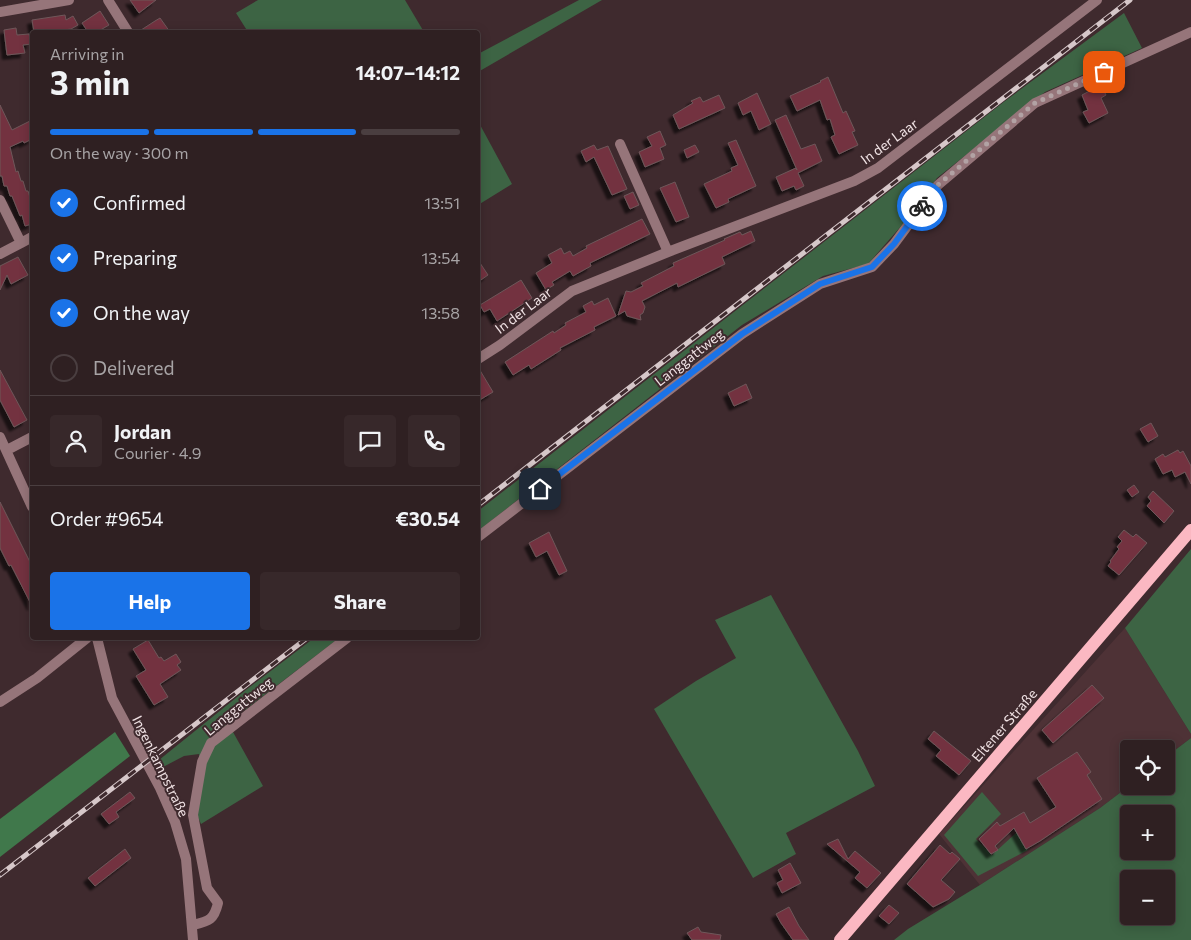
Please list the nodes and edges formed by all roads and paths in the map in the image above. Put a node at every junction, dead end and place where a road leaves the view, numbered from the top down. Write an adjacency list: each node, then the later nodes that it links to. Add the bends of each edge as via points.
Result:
1 (69, 0): 4 (street)
2 (108, 0): 5 (street)
3 (1097, 0): 11 (street, In der Laar, via 878,168 849,184)
4 (0, 12)
5 (127, 30)
6 (1191, 32): 19 (street, Langgattweg, via 1035,103 938,185 894,244 872,267 820,284 742,334)
7 (620, 144): 11 (street)
8 (0, 200): 10 (street)
9 (30, 238): 10 (street)
10 (21, 243): 12 (street)
11 (668, 252): 13 (street, In der Laar, via 572,291)
12 (0, 254)
13 (480, 358)
14 (0, 437): 16 (street)
15 (30, 438): 16 (street)
16 (7, 450): 17 (street)
17 (30, 502)
18 (1191, 530): 26 (main road, Eltener Straße)
19 (480, 535)
20 (84, 640): 23 (street, via 37,678)
21 (98, 640): 24 (street, Ingenkampstraße, via 112,698 175,822 186,858)
22 (345, 640): 24 (street, Langgattweg, via 231,728 208,750 202,762 193,815 208,888 218,903 215,915)
23 (0, 702)
24 (193, 926): 25 (street, Ingenkampstraße)
25 (193, 940)
26 (840, 940)

